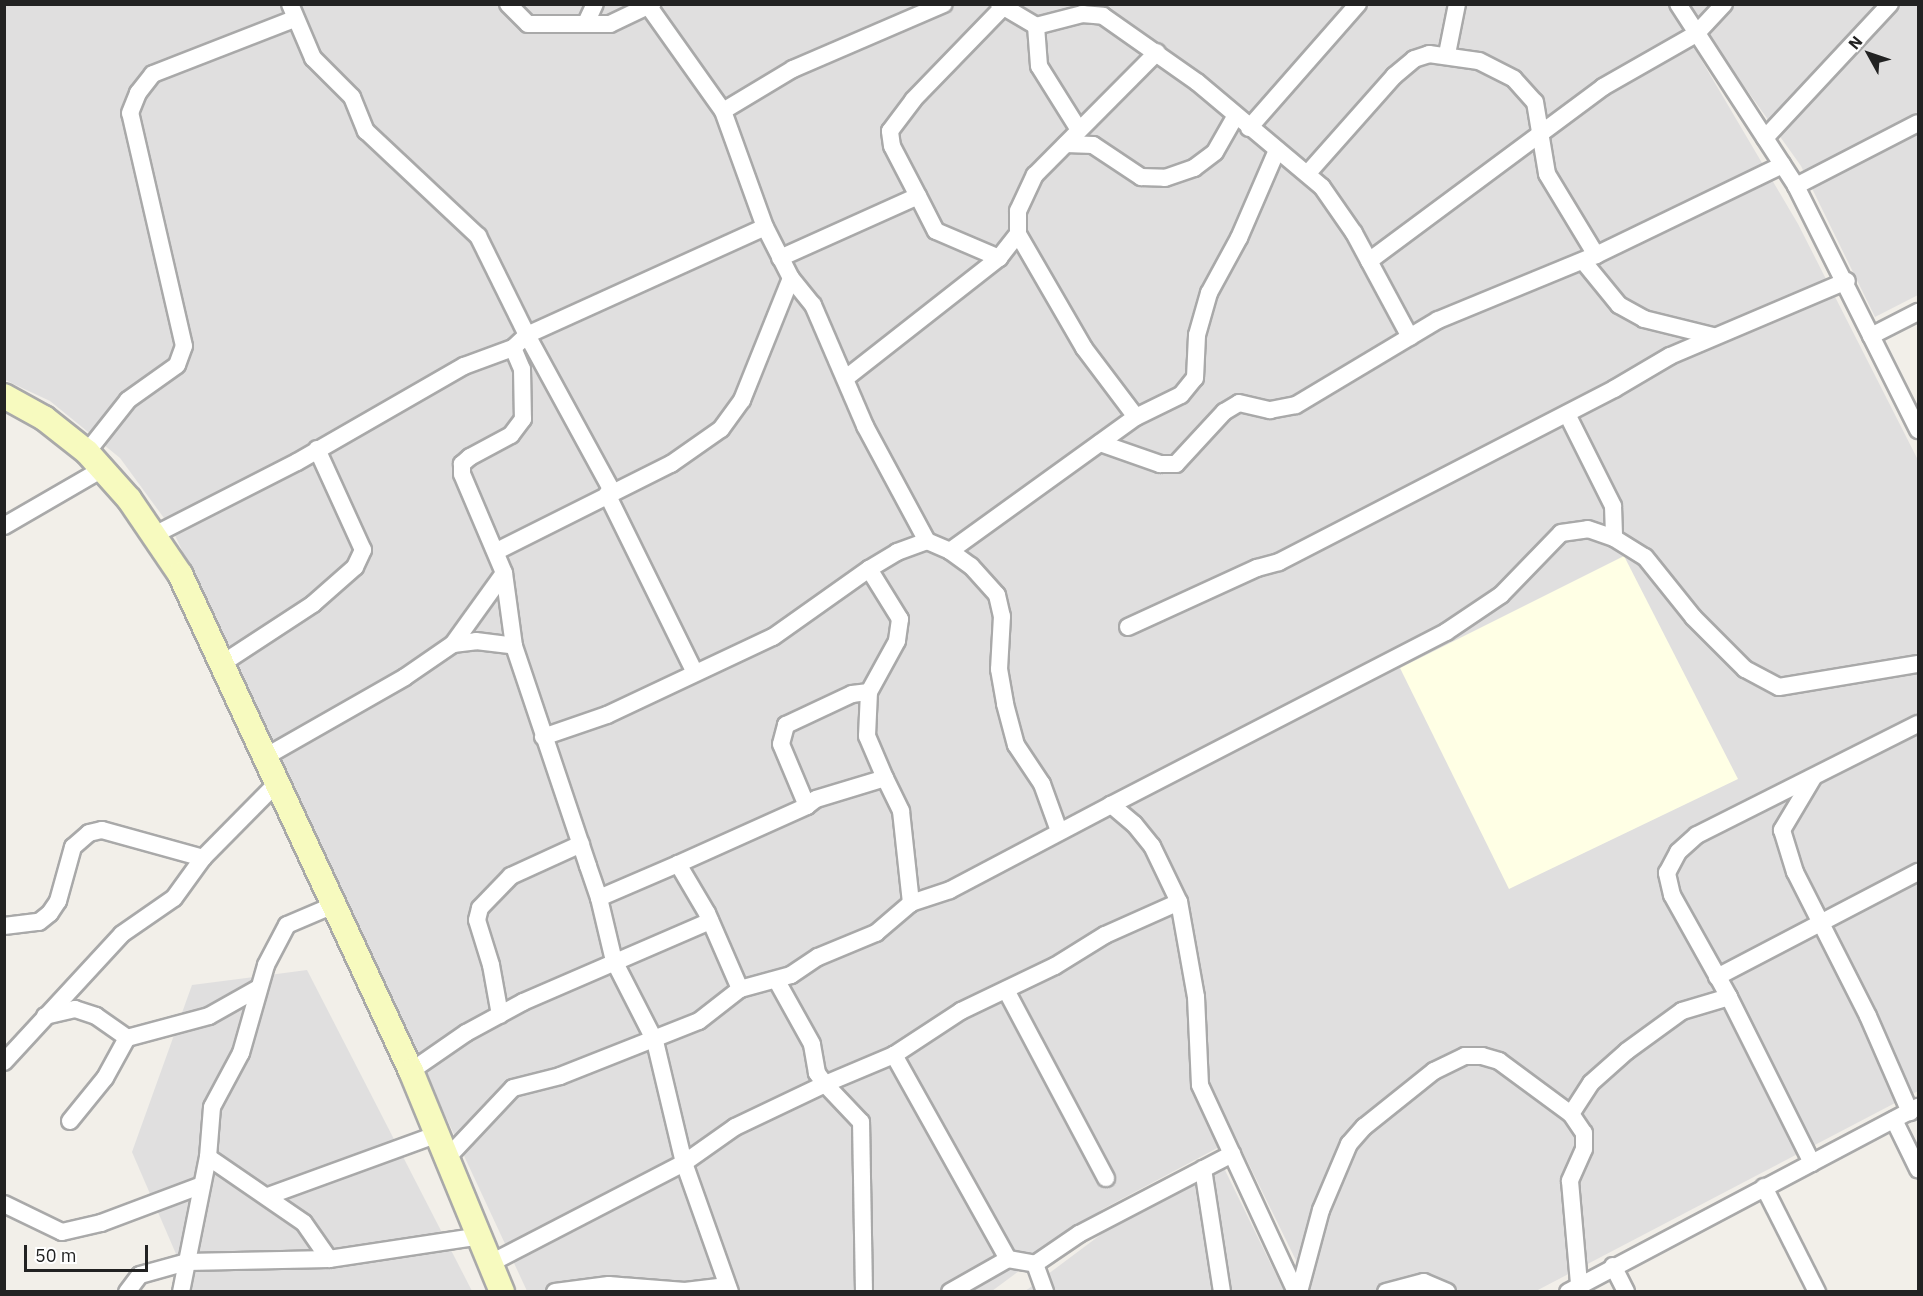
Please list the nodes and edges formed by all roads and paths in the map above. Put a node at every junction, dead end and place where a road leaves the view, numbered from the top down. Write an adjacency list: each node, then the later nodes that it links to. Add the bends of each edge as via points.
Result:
1 (508, 4): 12 (street, via 528,24)
2 (595, 4): 12 (street)
3 (944, 4): 17 (street, via 793,69)
4 (1358, 4): 20 (street)
5 (1457, 4): 16 (street)
6 (1677, 4): 14 (street)
7 (1724, 4): 14 (street)
8 (1890, 4): 23 (street)
9 (649, 5): 12 (street, via 610,24); 17 (street)
10 (1001, 6): 13 (street); 29 (street, via 913,100 890,131 892,146)
11 (292, 12): 39 (street, via 313,58 352,97 366,131 478,236); 51 (street, via 153,74 138,93 130,113 184,346 177,365 128,400)
12 (586, 22)
13 (1036, 26): 15 (street, via 1074,15 1103,16); 21 (street, via 1039,66)
14 (1696, 34): 22 (street, via 1603,87); 23 (street)
15 (1157, 52): 18 (street); 21 (street)
16 (1447, 54): 22 (street, via 1479,61 1514,79 1535,102); 27 (street, via 1414,59 1394,76)
17 (723, 111): 30 (street)
18 (1235, 117): 20 (street); 24 (street, via 1215,152 1194,168 1165,178 1141,177 1093,145)
19 (1918, 123): 28 (street)
20 (1249, 128): 25 (street)
21 (1079, 130): 24 (street)
22 (1541, 131): 34 (street, via 1547,174); 35 (street)
23 (1765, 138): 26 (street)
24 (1066, 144): 31 (street, via 1035,175 1018,211)
25 (1277, 150): 27 (street); 47 (street, via 1239,238 1209,293 1197,335 1195,378 1181,395)
26 (1782, 165): 28 (street); 34 (street)
27 (1308, 173): 35 (street, via 1338,207)
28 (1796, 186): 37 (street)
29 (918, 196): 32 (street); 33 (street, via 936,231)
30 (765, 227): 32 (street); 39 (street)
31 (1018, 234): 33 (street); 47 (street, via 1084,348)
32 (780, 258): 36 (street)
33 (999, 258): 44 (street)
34 (1589, 258): 40 (street, via 1619,305 1644,319); 42 (street, via 1438,320)
35 (1369, 261): 42 (street)
36 (791, 278): 44 (street, via 813,305); 52 (street, via 742,400 722,429 671,464)
37 (1847, 281): 40 (street); 41 (street)
38 (1918, 312): 41 (street)
39 (527, 335): 43 (street); 52 (street)
40 (1713, 336): 46 (street)
41 (1871, 336): 48 (street)
42 (1410, 337): 49 (street, via 1296,405 1270,410 1239,404 1224,412 1176,464 1160,464)
43 (513, 348): 50 (street, via 464,366); 57 (street, via 522,369 523,419 511,435 462,464 462,474)
44 (846, 378): 56 (street, via 865,426)
45 (5, 395): 51 (main road, via 44,418)
46 (1567, 414): 55 (street, via 1612,506); 61 (street, via 1279,562 1257,568)
47 (1136, 417): 49 (street)
48 (1918, 430)
49 (1100, 443): 58 (street)
50 (317, 450): 54 (street); 64 (street, via 363,550 355,567 314,604)
51 (95, 460): 53 (street); 54 (main road)
52 (609, 493): 57 (street); 66 (street)
53 (4, 526)
54 (156, 534): 64 (main road)
55 (1614, 538): 65 (street, via 1645,557 1693,617 1745,669 1779,687); 74 (street, via 1588,529 1561,533 1501,595 1446,632)
56 (927, 541): 58 (street); 59 (street, via 897,552)
57 (496, 551): 60 (street)
58 (950, 551): 76 (street, via 982,575 997,595 1003,628 999,669 1005,704 1016,745 1042,784)
59 (869, 569): 66 (street, via 793,625); 67 (street, via 900,620 897,641)
60 (504, 573): 62 (street); 63 (street)
61 (1128, 627)
62 (453, 644): 63 (street, via 476,641); 70 (street, via 405,677)
63 (514, 646): 69 (street)
64 (223, 663): 70 (main road)
65 (1918, 664)
66 (693, 671): 69 (street, via 607,715)
67 (869, 692): 72 (street, via 867,736); 75 (street, via 842,698 786,725 781,744)
68 (1918, 724): 71 (street)
69 (543, 737): 77 (street)
70 (265, 757): 73 (main road)
71 (1815, 775): 86 (street, via 1782,830 1795,872); 89 (street, via 1697,835 1678,852 1667,873 1672,895)
72 (885, 778): 75 (street, via 816,799); 83 (street, via 901,811)
73 (277, 783): 78 (street); 84 (main road)
74 (1111, 805): 76 (street); 82 (street, via 1152,846)
75 (807, 806): 79 (street)
76 (1059, 831): 83 (street, via 950,890)
77 (581, 844): 81 (street); 95 (street, via 510,876 480,909 477,920 491,965)
78 (202, 858): 87 (street, via 102,830 89,833 73,847 58,901 50,913 39,922); 96 (street, via 174,898 122,934)
79 (678, 864): 81 (street); 85 (street)
80 (1918, 872): 86 (street)
81 (599, 898): 88 (street)
82 (1179, 902): 93 (street, via 1105,935); 108 (street, via 1196,997 1200,1085)
83 (911, 903): 90 (street, via 876,933 818,957)
84 (334, 905): 91 (street, via 287,925); 101 (main road)
85 (710, 921): 88 (street); 92 (street)
86 (1822, 924): 89 (street); 103 (street)
87 (4, 926)
88 (614, 961): 95 (street); 98 (street)
89 (1717, 977): 94 (street)
90 (777, 981): 92 (street); 102 (street, via 812,1044 817,1073)
91 (257, 989): 97 (street, via 209,1016); 109 (street, via 241,1053 212,1107)
92 (740, 989): 98 (street, via 699,1021)
93 (1006, 990): 99 (street, via 960,1011); 115 (street)
94 (1729, 997): 104 (street, via 1682,1011 1591,1083); 112 (street)
95 (500, 1015): 101 (street)
96 (45, 1017): 97 (street, via 75,1009 96,1016); 100 (street)
97 (127, 1038): 106 (street, via 105,1078)
98 (655, 1041): 110 (street, via 552,1079 513,1088); 111 (street)
99 (894, 1055): 102 (street); 122 (street)
100 (4, 1062)
101 (411, 1071): 107 (main road)
102 (825, 1084): 111 (street, via 735,1127); 133 (street, via 861,1122)
103 (1914, 1110): 105 (street)
104 (1571, 1114): 127 (street, via 1585,1142 1570,1181); 137 (street, via 1499,1061 1466,1056 1434,1071 1364,1127 1349,1144 1321,1210)
105 (1894, 1120): 112 (street); 114 (street)
106 (70, 1121)
107 (438, 1134): 110 (main road); 118 (street)
108 (1232, 1154): 113 (street); 137 (street)
109 (208, 1157): 116 (street); 118 (street)
110 (447, 1158): 120 (main road)
111 (684, 1163): 124 (street); 128 (street)
112 (1812, 1163): 117 (street)
113 (1203, 1169): 125 (street, via 1079,1234); 136 (street)
114 (1918, 1169)
115 (1106, 1178)
116 (202, 1185): 119 (street, via 101,1223 62,1232); 123 (street)
117 (1764, 1188): 126 (street); 141 (street)
118 (268, 1196): 121 (street, via 304,1223)
119 (4, 1204)
120 (481, 1236): 121 (street); 124 (main road)
121 (329, 1259): 123 (street)
122 (1008, 1259): 125 (street); 134 (street)
123 (187, 1262): 129 (street, via 146,1272); 130 (street)
124 (491, 1263): 131 (main road)
125 (1035, 1264): 135 (street)
126 (1613, 1266): 127 (street); 140 (street)
127 (1574, 1287)
128 (728, 1289): 132 (street, via 685,1291 609,1285)
129 (127, 1292)
130 (181, 1292)
131 (502, 1292)
132 (555, 1292)
133 (864, 1292)
134 (950, 1292)
135 (1045, 1292)
136 (1222, 1292)
137 (1297, 1292)
138 (1386, 1292): 139 (street, via 1424,1282)
139 (1447, 1292)
140 (1626, 1292)
141 (1817, 1292)

